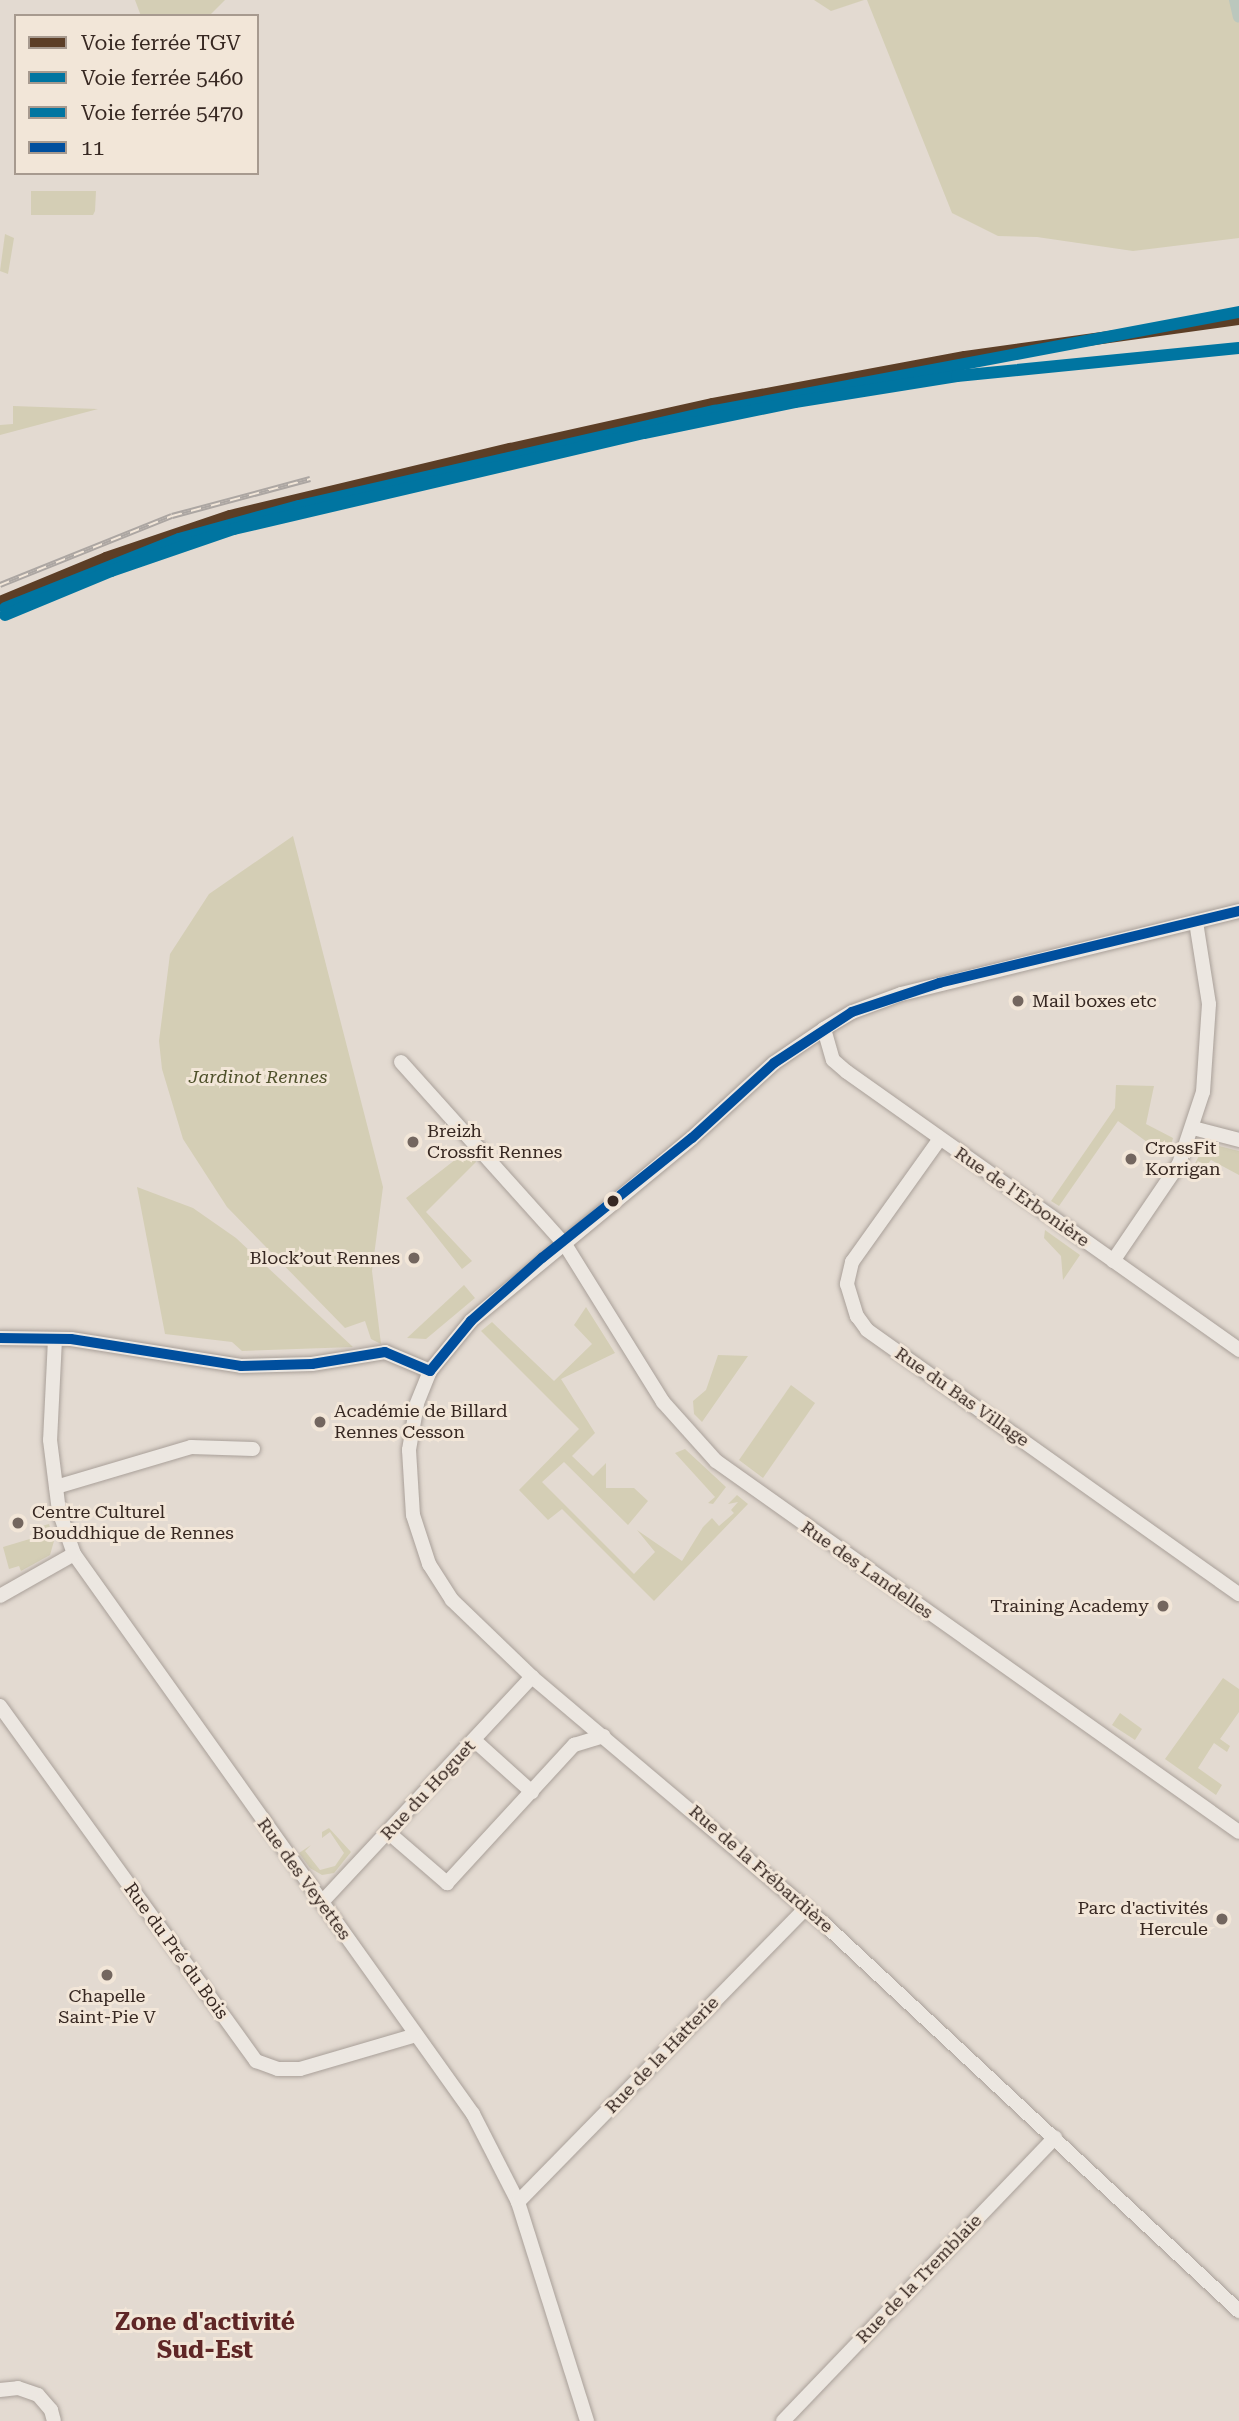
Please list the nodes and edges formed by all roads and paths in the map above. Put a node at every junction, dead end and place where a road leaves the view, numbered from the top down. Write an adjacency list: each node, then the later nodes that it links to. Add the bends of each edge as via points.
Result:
1 (1239, 911): 2 (street, Rue de la Frébardière)
2 (1196, 922): 3 (street, Rue de la Frébardière, via 901,994 852,1012); 5 (street, via 1209,1026 1207,1065)
3 (824, 1029): 6 (street, Rue de l'Erbonière, via 833,1060); 8 (street, Rue de la Frébardière, via 774,1063 692,1138)
4 (406, 1058): 8 (street, Rue des Landelles, via 414,1079)
5 (1193, 1128): 7 (street); 9 (street, via 1161,1197)
6 (939, 1140): 9 (street, Rue de l'Erbonière); 17 (street, Rue du Bas Village, via 852,1262 847,1284 857,1316 867,1330)
7 (1239, 1140)
8 (562, 1241): 13 (street, Rue de la Frébardière, via 471,1321); 24 (street, Rue des Landelles, via 663,1402 716,1461)
9 (1113, 1261): 12 (street, Rue de l'Erbonière)
10 (0, 1338): 11 (street)
11 (55, 1339): 13 (street, via 241,1366 312,1364 385,1352); 15 (street, Rue des Veyettes, via 50,1440)
12 (1239, 1350)
13 (430, 1371): 19 (street, Rue de la Frébardière, via 415,1411 409,1450 413,1515 429,1564 452,1600)
14 (253, 1449): 15 (street, via 191,1447)
15 (56, 1487): 16 (street, Rue des Veyettes)
16 (74, 1554): 18 (street); 26 (street, Rue des Veyettes)
17 (1239, 1594)
18 (0, 1596)
19 (532, 1677): 21 (street, Rue de la Frébardière); 22 (street, Rue du Hoguet)
20 (0, 1706): 28 (street, Rue du Pré du Bois, via 256,2061 278,2069 300,2069)
21 (604, 1736): 23 (street, via 574,1745); 27 (street, Rue de la Frébardière)
22 (474, 1740): 23 (street); 25 (street, Rue du Hoguet)
23 (532, 1792): 25 (street, via 447,1883)
24 (1239, 1832)
25 (389, 1833): 26 (street, Rue du Hoguet)
26 (322, 1902): 28 (street, Rue des Veyettes)
27 (806, 1908): 29 (street, Rue de la Frébardière); 30 (street, Rue de la Hatterie)
28 (416, 2035): 30 (street, Rue des Veyettes, via 473,2114)
29 (1055, 2137): 31 (street, Rue de la Frébardière); 35 (street, Rue de la Tremblaie)
30 (518, 2202): 34 (street, Rue des Veyettes)
31 (1239, 2311)
32 (0, 2390): 33 (street, via 18,2388 38,2395)
33 (54, 2421)
34 (587, 2421)
35 (783, 2421)

